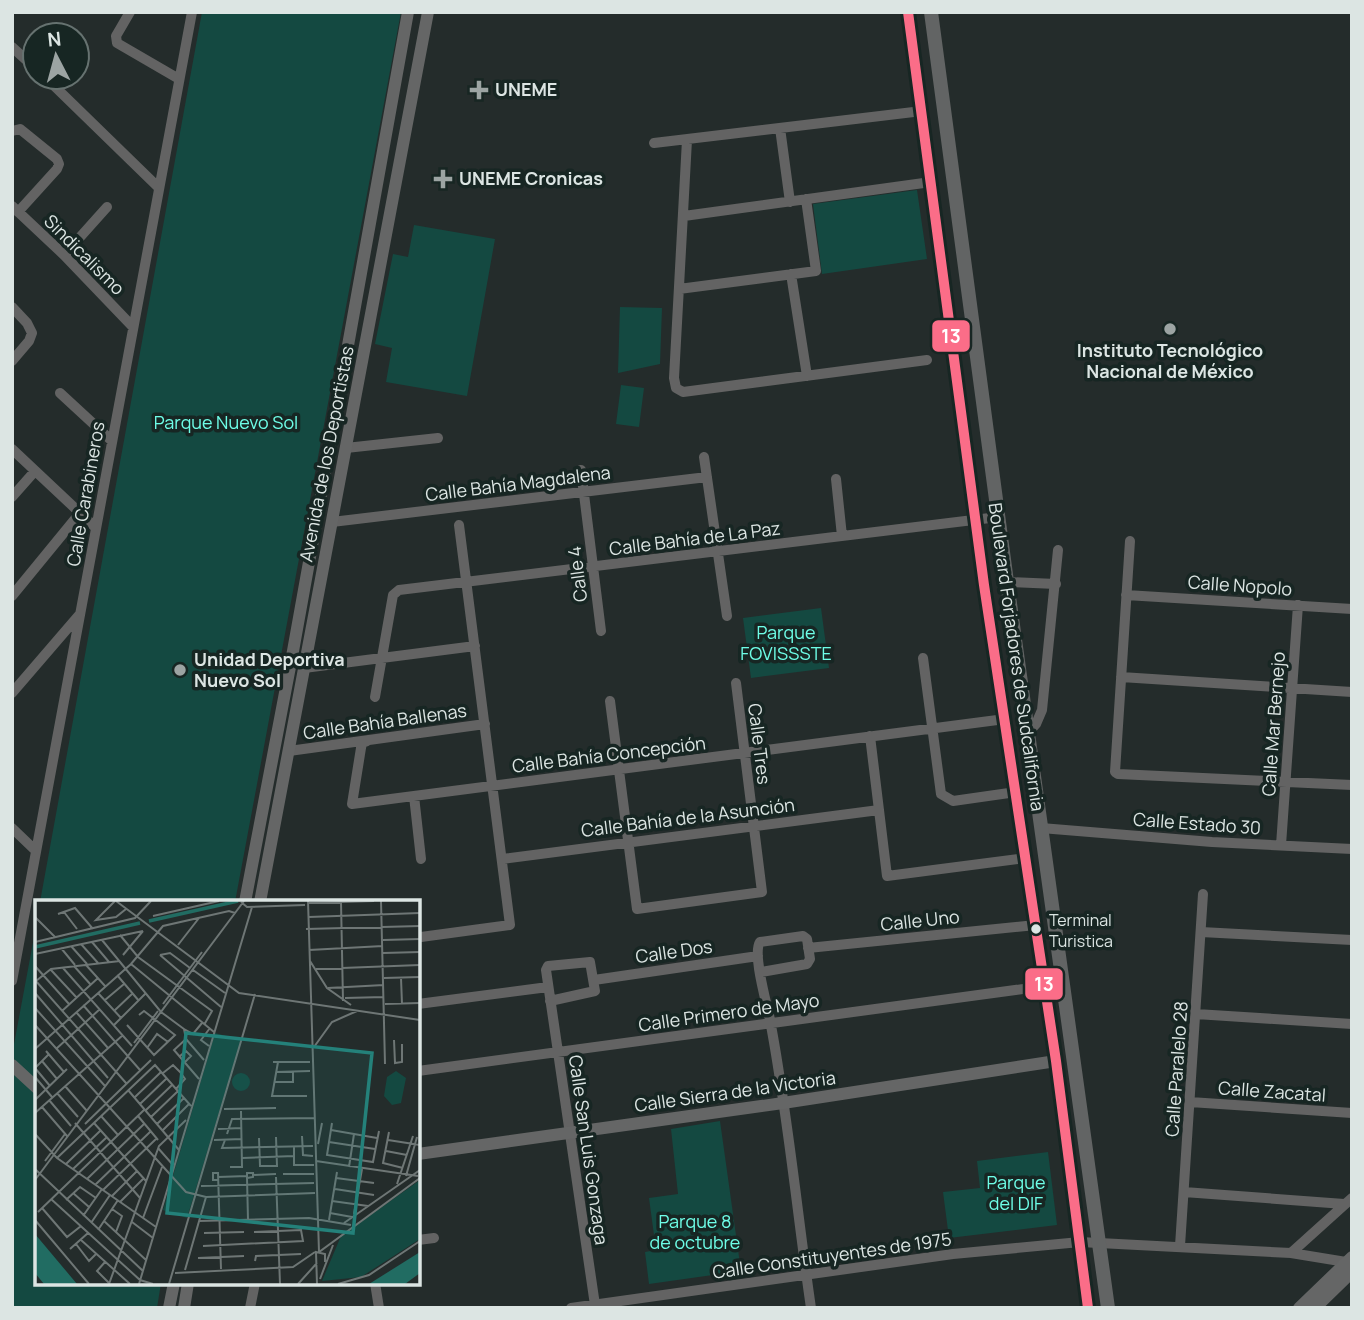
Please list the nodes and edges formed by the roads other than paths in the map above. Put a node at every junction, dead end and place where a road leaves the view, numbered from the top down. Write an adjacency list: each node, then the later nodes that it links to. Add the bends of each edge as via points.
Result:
1 (130, 12): 7 (street, via 116,40)
2 (192, 12): 7 (street, Calle Carabineros)
3 (408, 12): 18 (street, Avenida de los Deportistas)
4 (428, 12): 19 (street, Avenida de los Deportistas)
5 (908, 12): 9 (main road, Boulevard Forjadores de Sudcalifornia)
6 (932, 13): 12 (main road, Boulevard Forjadores de Sudcalifornia)
7 (179, 79): 17 (street, Calle Carabineros)
8 (59, 91): 17 (street)
9 (922, 111): 10 (street); 13 (main road, Boulevard Forjadores de Sudcalifornia)
10 (780, 128): 14 (street); 21 (street)
11 (12, 131): 23 (street, via 20,129 59,164)
12 (946, 131): 13 (main road); 48 (main road, Boulevard Forjadores de Sudcalifornia)
13 (924, 133): 16 (main road, Boulevard Forjadores de Sudcalifornia)
14 (687, 139): 15 (street); 24 (street)
15 (654, 144)
16 (930, 182): 20 (street); 49 (main road, Boulevard Forjadores de Sudcalifornia)
17 (159, 188): 29 (street, Calle Carabineros)
18 (375, 192): 19 (street); 33 (street, Avenida de los Deportistas)
19 (395, 195): 34 (street, Avenida de los Deportistas)
20 (806, 199): 21 (street); 26 (street, via 816,271)
21 (790, 202): 24 (street)
22 (107, 207): 25 (street)
23 (15, 209): 25 (street, Sindicalismo)
24 (684, 216): 27 (street)
25 (64, 255): 29 (street, Sindicalismo)
26 (792, 274): 27 (street); 32 (street)
27 (679, 289): 32 (street, via 676,388 682,392)
28 (12, 307): 31 (street, via 32,333)
29 (133, 327): 37 (street, Calle Carabineros)
30 (927, 360): 32 (street)
31 (12, 361)
32 (807, 376)
33 (343, 380): 34 (street); 88 (street, Avenida de los Deportistas)
34 (359, 382): 38 (street, Avenida de los Deportistas)
35 (60, 393): 37 (street)
36 (438, 438): 38 (street)
37 (112, 442): 52 (street, Calle Carabineros)
38 (346, 448): 50 (street, Avenida de los Deportistas)
39 (12, 449): 42 (street)
40 (704, 457): 43 (street)
41 (581, 470): 45 (street, Calle 4)
42 (35, 471): 46 (street); 47 (street)
43 (707, 477): 45 (street, Calle Bahía Magdalena); 56 (street)
44 (836, 479): 53 (street)
45 (584, 492): 50 (street, Calle Bahía Magdalena); 57 (street, Calle 4)
46 (12, 497)
47 (80, 513): 52 (street); 62 (street)
48 (998, 517): 49 (street, Calle Bahía de La Paz); 58 (main road, Boulevard Forjadores de Sudcalifornia)
49 (977, 519): 53 (street, Calle Bahía de La Paz); 79 (main road, Boulevard Forjadores de Sudcalifornia)
50 (332, 522): 71 (street, Avenida de los Deportistas)
51 (459, 525): 59 (street)
52 (95, 527): 65 (street, Calle Carabineros)
53 (842, 536): 56 (street, Calle Bahía de La Paz)
54 (1130, 541): 61 (street)
55 (1058, 550): 60 (street)
56 (718, 552): 57 (street, Calle Bahía de La Paz); 66 (street)
57 (593, 567): 59 (street, Calle Bahía de La Paz); 67 (street, Calle 4)
58 (1007, 582): 60 (street); 82 (main road, Boulevard Forjadores de Sudcalifornia)
59 (467, 583): 68 (street); 69 (street, Calle Bahía de La Paz, via 396,591)
60 (1056, 584): 82 (street, via 1042,710)
61 (1126, 595): 63 (street, Calle Nopolo); 72 (street)
62 (12, 596)
63 (1298, 605): 64 (street, Calle Nopolo); 74 (street, Calle Mar Bernejo)
64 (1352, 609)
65 (81, 613): 76 (street); 102 (street, Calle Carabineros)
66 (727, 616)
67 (601, 631)
68 (475, 646): 69 (street); 80 (street)
69 (383, 658): 71 (street); 77 (street)
70 (923, 658): 81 (street)
71 (304, 667): 85 (street, Avenida de los Deportistas)
72 (1121, 677): 74 (street); 90 (street, via 1118,774)
73 (736, 683): 86 (street, Calle Tres)
74 (1291, 688): 75 (street); 90 (street, Calle Mar Bernejo)
75 (1352, 692)
76 (12, 693)
77 (375, 697)
78 (610, 701): 87 (street)
79 (1005, 719): 81 (street, Calle Bahía Concepción); 93 (main road, Boulevard Forjadores de Sudcalifornia)
80 (485, 724): 84 (street, Calle Bahía Ballenas); 92 (street)
81 (933, 728): 83 (street, Calle Bahía Concepción); 93 (street, via 941,794 953,801)
82 (1028, 733): 98 (main road, Boulevard Forjadores de Sudcalifornia)
83 (870, 736): 86 (street, Calle Bahía Concepción); 95 (street)
84 (367, 741): 85 (street, Calle Bahía Ballenas); 94 (street, Calle Bahía Concepción, via 362,743 352,804)
85 (289, 751): 89 (street, Avenida de los Deportistas)
86 (744, 753): 87 (street, Calle Bahía Concepción); 96 (street, Calle Tres)
87 (619, 769): 92 (street, Calle Bahía Concepción); 99 (street)
88 (269, 778): 89 (street); 107 (street, Avenida de los Deportistas)
89 (283, 780): 108 (street, Avenida de los Deportistas)
90 (1286, 783): 91 (street); 100 (street, Calle Mar Bernejo)
91 (1352, 785)
92 (492, 786): 94 (street, Calle Bahía Concepción); 105 (street)
93 (1016, 793): 103 (main road, Boulevard Forjadores de Sudcalifornia)
94 (414, 796): 104 (street)
95 (879, 810): 96 (street, Calle Bahía de la Asunción); 103 (street, via 887,876)
96 (754, 826): 99 (street, Calle Bahía de la Asunción); 99 (street, Calle Tres, via 762,892 637,909)
97 (12, 828): 102 (street)
98 (1041, 828): 100 (street, Calle Estado 30); 140 (main road, Boulevard Forjadores de Sudcalifornia)
99 (628, 842): 105 (street, Calle Bahía de la Asunción)
100 (1281, 845): 101 (street, Calle Estado 30)
101 (1352, 849)
102 (36, 851): 115 (street, Calle Carabineros)
103 (1026, 858): 109 (main road, Boulevard Forjadores de Sudcalifornia)
104 (421, 859)
105 (502, 859): 111 (street, via 510,925)
106 (1203, 894): 110 (street, Calle Paralelo 28)
107 (246, 900)
108 (260, 900)
109 (1036, 925): 113 (street, Calle Uno); 119 (main road, Boulevard Forjadores de Sudcalifornia)
110 (1201, 932): 112 (street); 123 (street, Calle Paralelo 28)
111 (421, 937)
112 (1352, 940)
113 (808, 948): 114 (street, via 803,936 760,942); 116 (street, via 807,964)
114 (758, 956): 116 (street); 117 (street, Calle Dos)
115 (14, 965): 118 (street, Calle Carabineros)
116 (761, 972): 124 (street)
117 (594, 980): 120 (street, via 590,962 548,967); 121 (street, via 593,993)
118 (12, 981)
119 (1045, 986): 124 (street, Calle Primero de Mayo); 127 (main road, Boulevard Forjadores de Sudcalifornia)
120 (548, 987): 121 (street, Calle San Luis Gonzaga); 122 (street)
121 (550, 1000): 126 (street, Calle San Luis Gonzaga)
122 (420, 1004)
123 (1196, 1014): 125 (street); 131 (street, Calle Paralelo 28)
124 (771, 1023): 126 (street, Calle Primero de Mayo); 132 (street)
125 (1352, 1024)
126 (558, 1052): 129 (street, Calle Primero de Mayo); 134 (street, Calle San Luis Gonzaga)
127 (1056, 1061): 132 (street, Calle Sierra de la Victoria); 141 (main road, Boulevard Forjadores de Sudcalifornia)
128 (12, 1065): 130 (street)
129 (420, 1071)
130 (35, 1085)
131 (1190, 1102): 133 (street, Calle Zacatal); 136 (street, Calle Paralelo 28)
132 (783, 1103): 134 (street, Calle Sierra de la Victoria); 145 (street)
133 (1352, 1113)
134 (570, 1132): 135 (street, Calle Sierra de la Victoria); 150 (street, Calle San Luis Gonzaga)
135 (420, 1153)
136 (1184, 1192): 137 (street); 142 (street, Calle Paralelo 28)
137 (1348, 1201): 143 (street)
138 (434, 1238): 139 (street)
139 (420, 1240)
140 (1099, 1241): 141 (street, Calle Constituyentes de 1975); 142 (street); 158 (main road, Boulevard Forjadores de Sudcalifornia)
141 (1080, 1242): 145 (street, Calle Constituyentes de 1975, via 953,1254); 157 (main road, Boulevard Forjadores de Sudcalifornia)
142 (1180, 1246): 143 (street)
143 (1291, 1253): 144 (street)
144 (1350, 1264): 159 (street); 160 (street)
145 (807, 1276): 150 (street, Calle Constituyentes de 1975); 156 (street)
146 (174, 1285): 151 (street)
147 (188, 1285): 152 (street)
148 (255, 1285): 153 (street)
149 (375, 1285): 154 (street)
150 (594, 1305): 155 (street, Calle Constituyentes de 1975)
151 (169, 1308)
152 (184, 1308)
153 (250, 1308)
154 (379, 1308)
155 (571, 1308)
156 (811, 1308)
157 (1088, 1308)
158 (1108, 1308)
159 (1299, 1308)
160 (1315, 1308)

